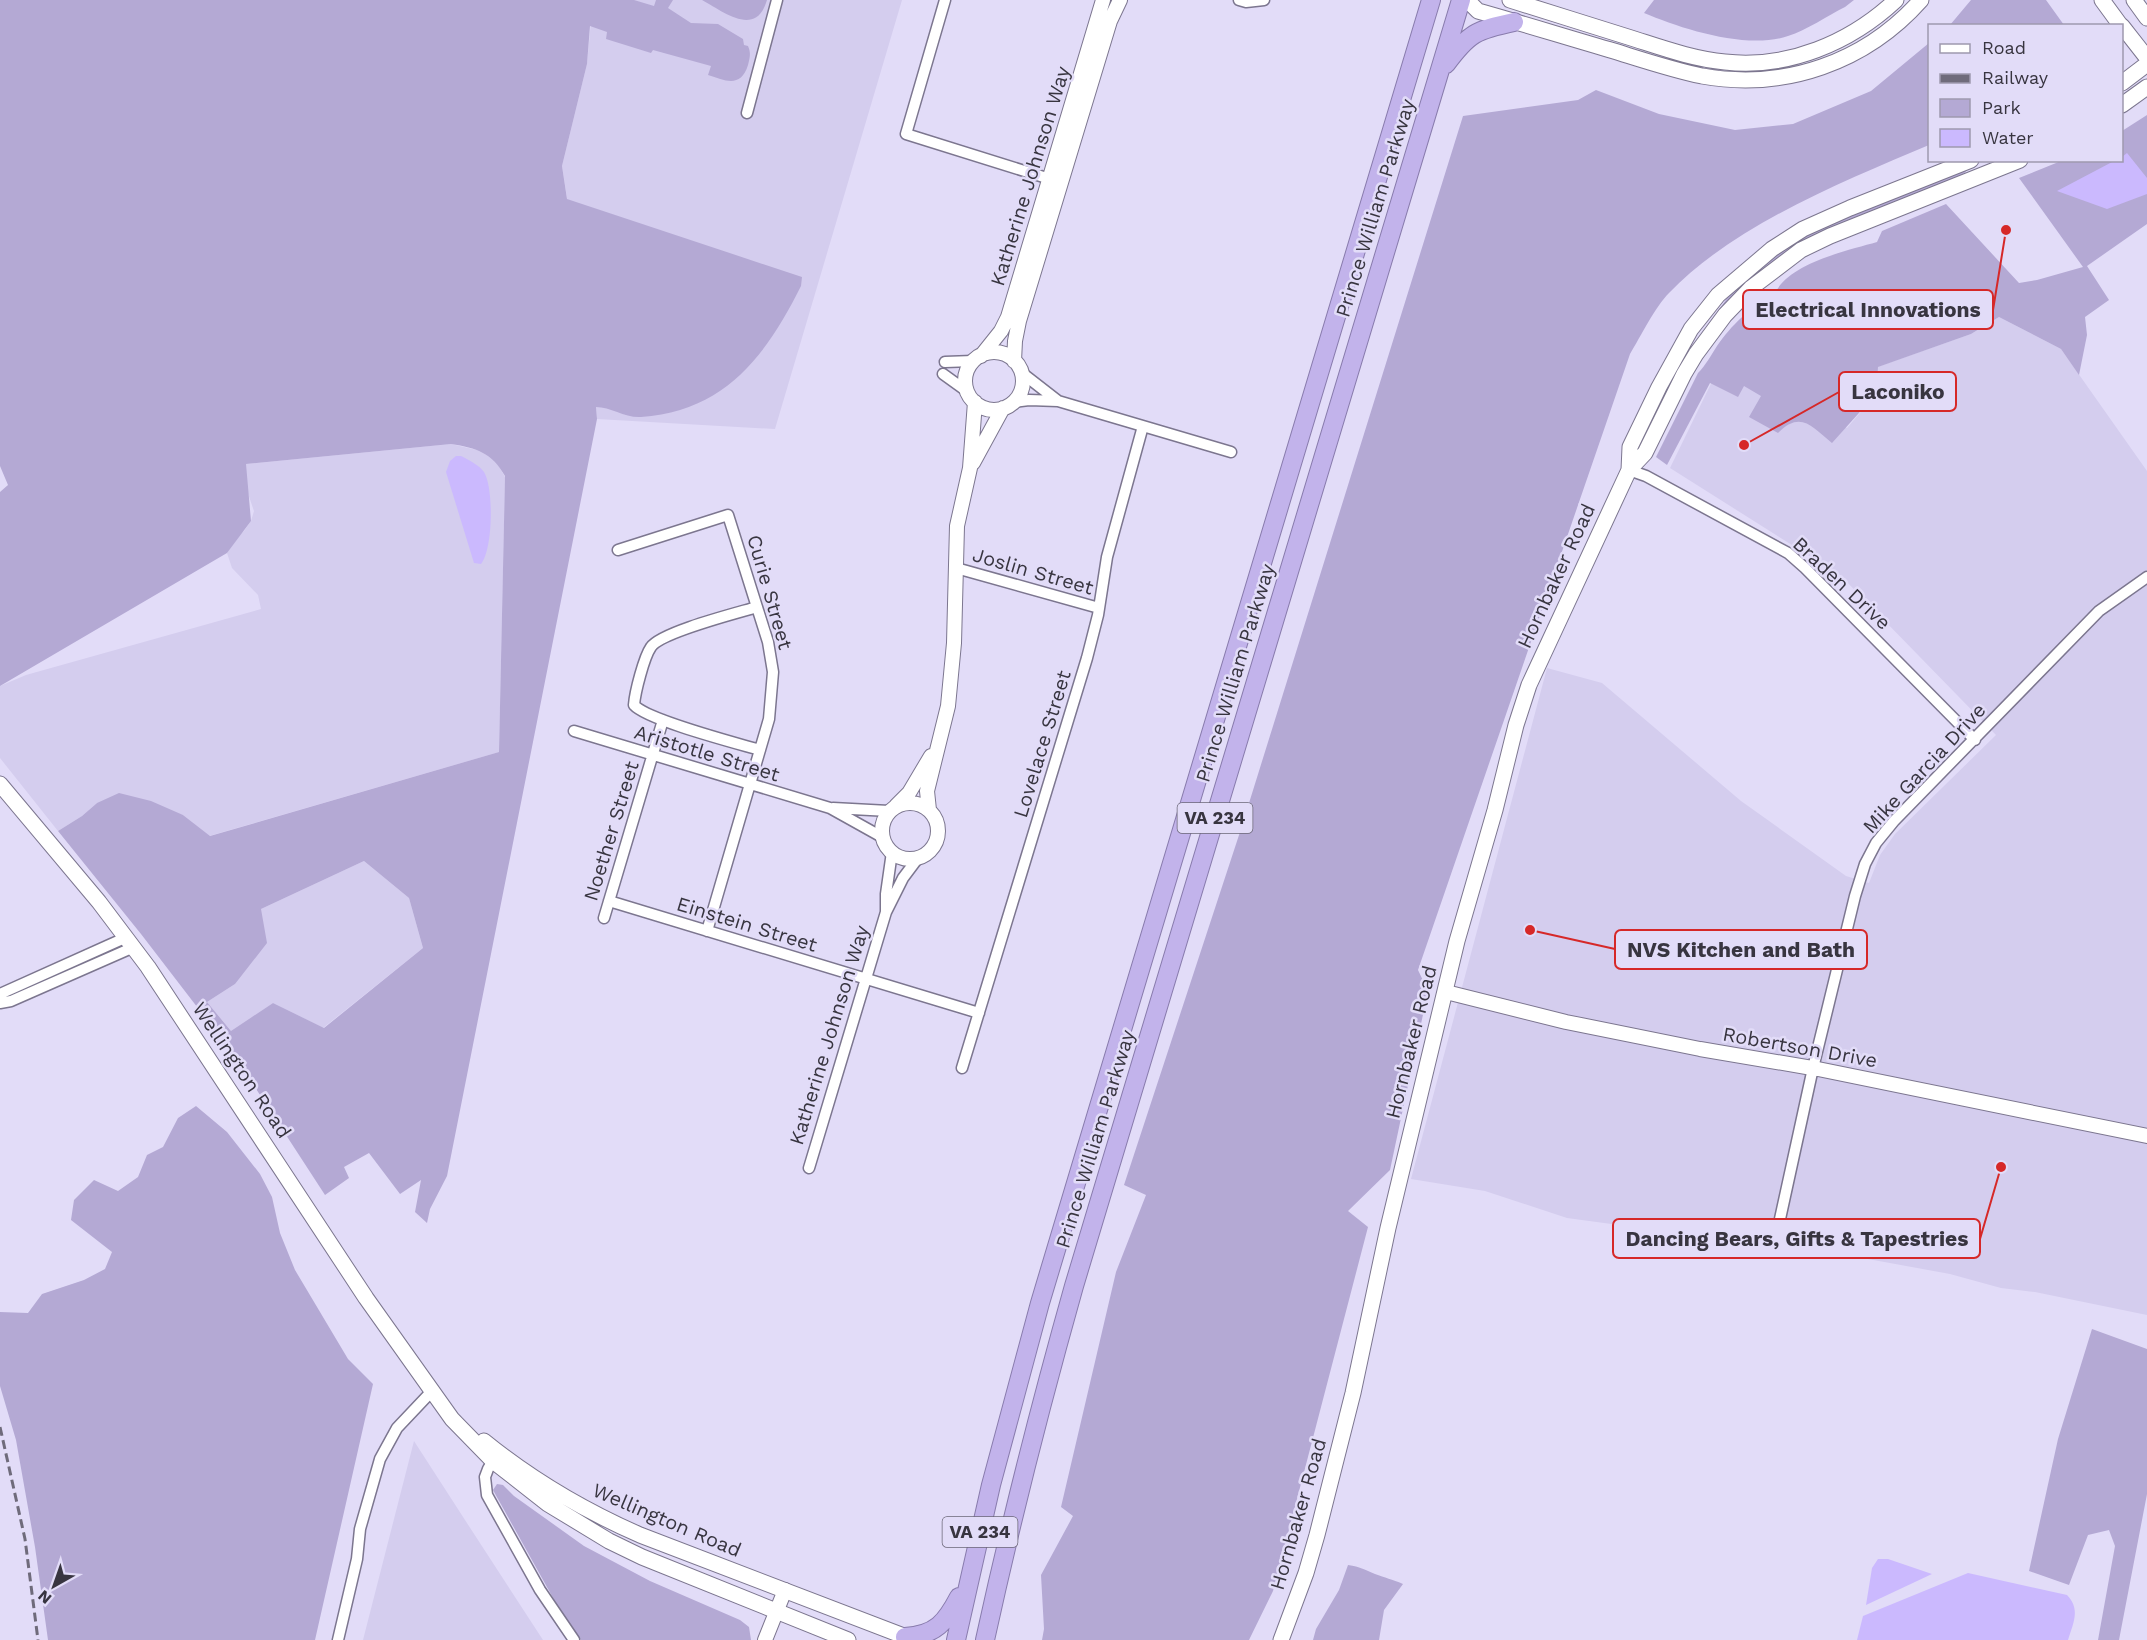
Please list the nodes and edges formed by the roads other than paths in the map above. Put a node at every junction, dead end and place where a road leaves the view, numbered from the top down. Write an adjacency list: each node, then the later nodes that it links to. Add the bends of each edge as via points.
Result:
1 (777, 0): 27 (street)
2 (945, 0): 30 (street, via 906,134)
3 (1103, 0): 30 (street, Katherine Johnson Way)
4 (1120, 0): 33 (street, Katherine Johnson Way, via 1103,42 1019,321 1015,341)
5 (1239, 0): 6 (street)
6 (1264, 0)
7 (1431, 0): 78 (highway, Prince William Parkway / VA 234, via 1040,1303)
8 (1461, 0): 23 (highway, Prince William Parkway / VA 234)
9 (1467, 0): 16 (main road, via 1478,11)
10 (1510, 0): 19 (main road, via 1712,60 1763,62)
11 (1896, 0): 19 (main road, via 1851,34)
12 (1921, 0): 22 (main road, via 1878,39)
13 (2102, 0): 17 (main road)
14 (2139, 5): 15 (main road)
15 (2147, 18)
16 (1514, 22): 22 (main road, via 1703,76 1773,79); 23 (highway, via 1484,28 1468,37)
17 (2120, 24)
18 (2123, 28): 20 (main road)
19 (1812, 51): 22 (main road)
20 (2147, 58)
21 (2147, 64): 24 (main road)
22 (1817, 69)
23 (1439, 72): 87 (highway, Prince William Parkway / VA 234, via 1074,1286 1041,1403)
24 (2123, 82)
25 (2147, 87): 26 (main road)
26 (2123, 104)
27 (747, 113)
28 (1966, 162): 41 (main road, Hornbaker Road, via 1803,229 1772,249 1718,295 1691,329 1659,387 1630,447)
29 (2015, 162): 41 (main road, Hornbaker Road, via 1830,236 1801,250 1764,277 1710,333 1684,374 1645,453)
30 (1050, 179): 31 (street, Katherine Johnson Way, via 1008,317)
31 (977, 359): 32 (street); 33 (street, via 998,353); 35 (street, via 966,380)
32 (945, 362)
33 (1018, 367): 36 (street); 37 (street, via 1023,386)
34 (943, 374): 35 (street)
35 (972, 397): 37 (street, via 987,409); 40 (street)
36 (1058, 401): 37 (street, via 1029,400); 38 (street)
37 (1009, 405): 40 (street)
38 (1143, 426): 39 (street); 46 (street, Lovelace Street, via 1107,556)
39 (1231, 452)
40 (970, 468): 43 (street, via 957,526)
41 (1629, 470): 49 (street, Braden Drive, via 1788,553); 67 (main road, Hornbaker Road, via 1529,685)
42 (618, 550): 45 (street, Curie Street, via 728,515)
43 (956, 568): 46 (street, Joslin Street); 50 (street, via 948,706)
44 (2147, 577): 49 (street, Mike Garcia Drive, via 2099,611)
45 (757, 607): 47 (street, via 677,632 652,646 634,705 638,711); 51 (street, Curie Street, via 773,672 770,719)
46 (1099, 608): 70 (street, Lovelace Street)
47 (663, 720): 51 (street); 52 (street, Noether Street)
48 (574, 731): 52 (street, Aristotle Street)
49 (1975, 740): 72 (street, Mike Garcia Drive, via 1894,820 1864,864)
50 (939, 744): 56 (street, via 909,793); 57 (street, via 927,792)
51 (760, 750): 54 (street, Curie Street)
52 (652, 755): 54 (street, Aristotle Street); 61 (street, Noether Street)
53 (0, 784): 65 (main road, Wellington Road)
54 (749, 784): 55 (street, Aristotle Street); 64 (street, Curie Street)
55 (830, 808): 56 (street, Aristotle Street); 58 (street, Aristotle Street)
56 (892, 808): 57 (street, via 915,803); 58 (street, via 881,828)
57 (929, 810): 60 (street, via 936,820 937,839)
58 (882, 837): 59 (street)
59 (892, 852): 60 (street, via 899,857); 62 (street, Katherine Johnson Way)
60 (918, 858): 62 (street, Katherine Johnson Way)
61 (609, 901): 63 (street, Noether Street); 64 (street, Einstein Street)
62 (886, 912): 66 (street, Katherine Johnson Way)
63 (604, 918)
64 (707, 931): 66 (street, Einstein Street)
65 (130, 942): 68 (street); 69 (street); 76 (main road, Wellington Road)
66 (866, 979): 70 (street, Einstein Street); 74 (street, Katherine Johnson Way)
67 (1446, 992): 72 (street, Robertson Drive, via 1700,1049); 88 (main road, Hornbaker Road, via 1320,1524)
68 (0, 994)
69 (0, 1003)
70 (979, 1013): 71 (street, Lovelace Street)
71 (962, 1068)
72 (1813, 1068): 73 (street, Robertson Drive); 75 (street, Mike Garcia Drive)
73 (2147, 1137)
74 (809, 1168)
75 (1773, 1251)
76 (432, 1391): 77 (main road, Wellington Road); 82 (street, via 397,1428 380,1459 360,1529)
77 (495, 1457): 79 (main road, Wellington Road, via 606,1520); 80 (main road, Wellington Road, via 548,1504 609,1541); 83 (street, via 485,1478 488,1496 540,1590)
78 (968, 1579): 81 (highway, via 945,1622); 86 (highway, Prince William Parkway / VA 234)
79 (785, 1590): 80 (street); 81 (main road, Wellington Road)
80 (776, 1612): 84 (street); 85 (main road, Wellington Road)
81 (910, 1638)
82 (338, 1640)
83 (573, 1640)
84 (765, 1640)
85 (848, 1640)
86 (956, 1640)
87 (985, 1640)
88 (1281, 1640)

